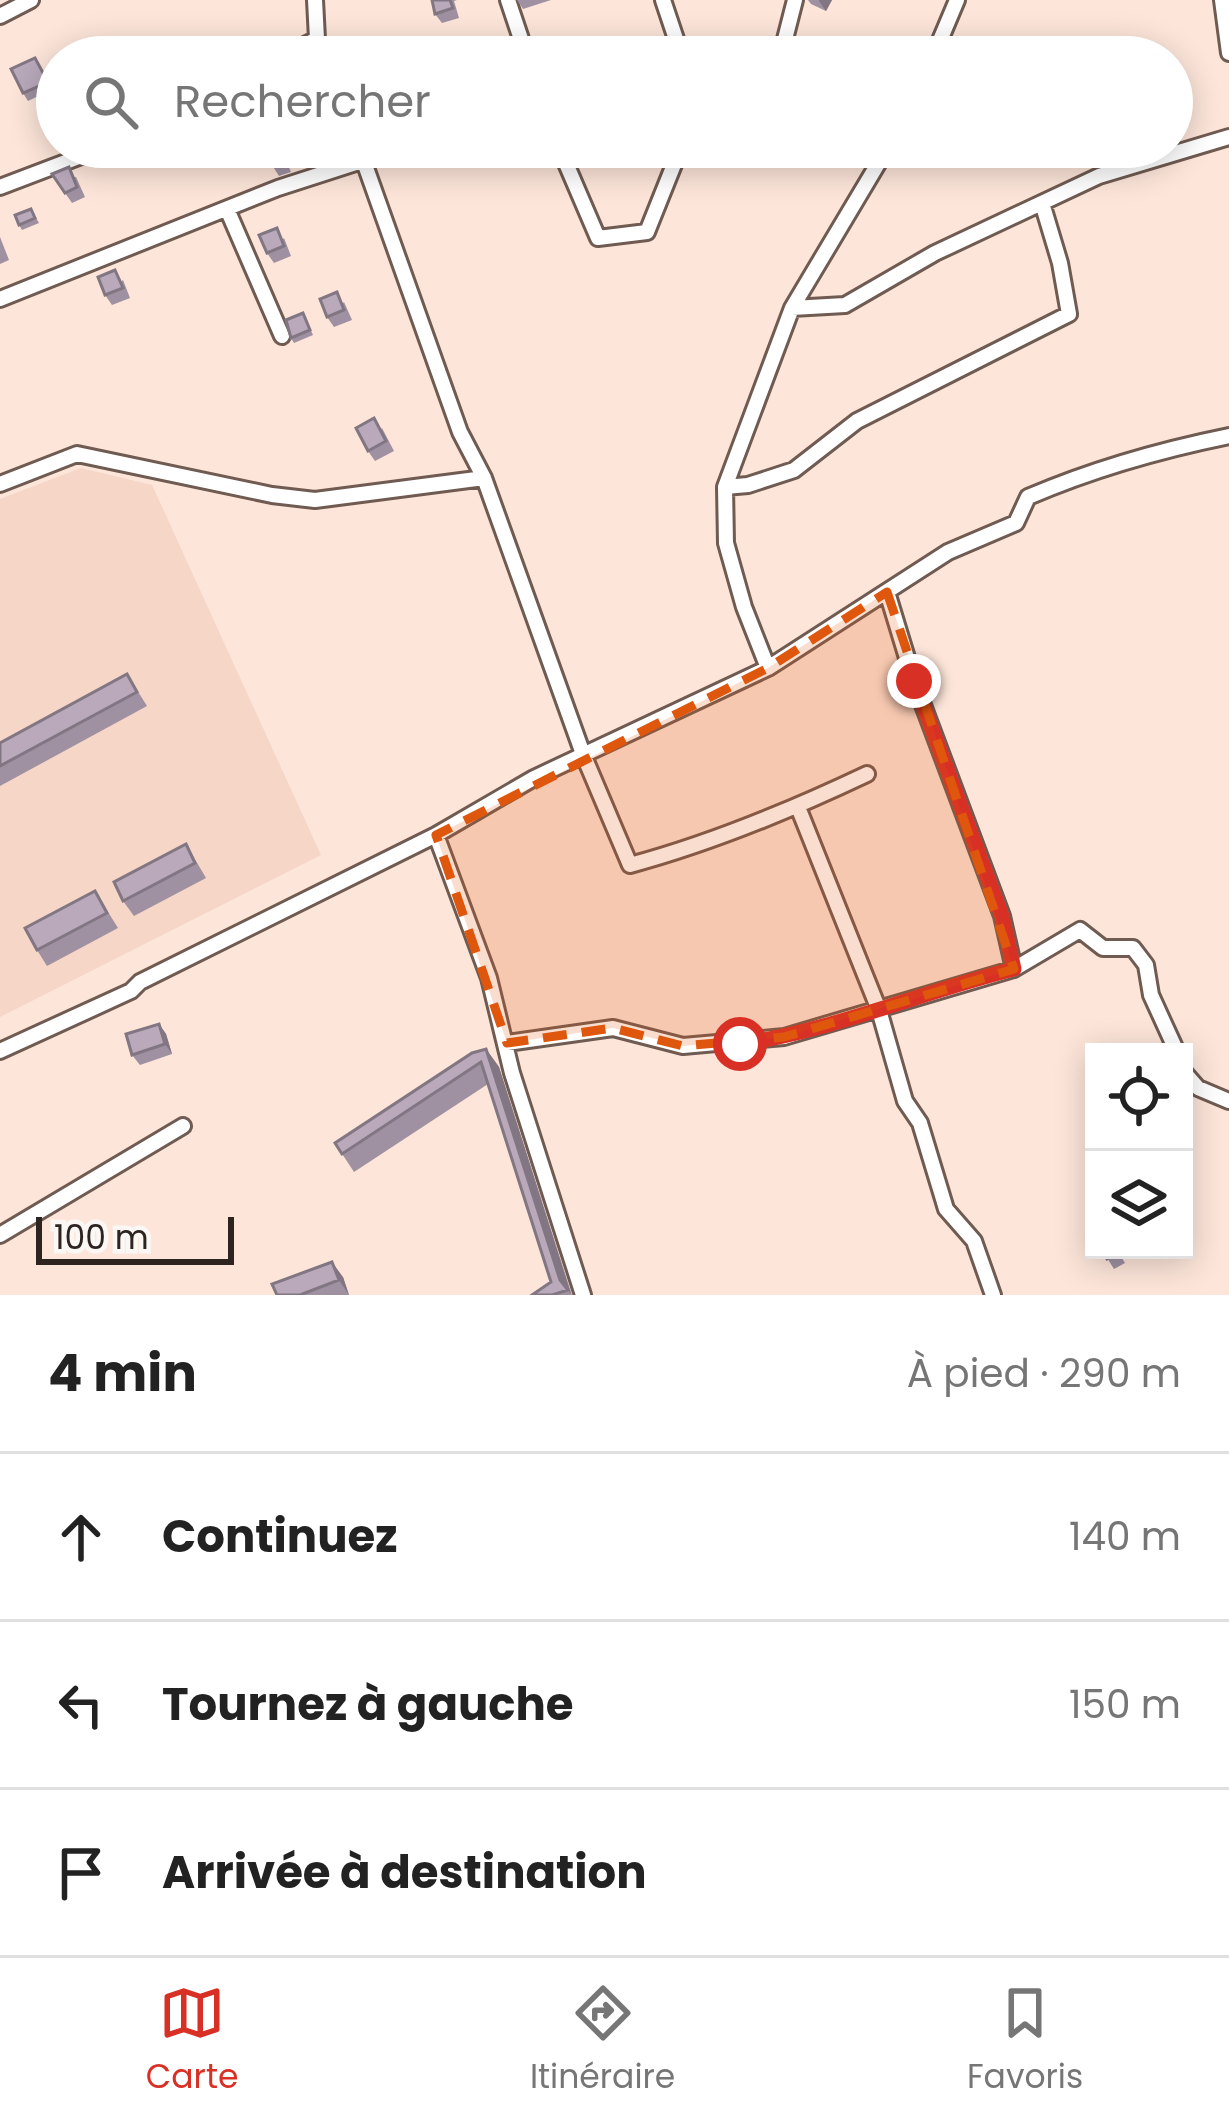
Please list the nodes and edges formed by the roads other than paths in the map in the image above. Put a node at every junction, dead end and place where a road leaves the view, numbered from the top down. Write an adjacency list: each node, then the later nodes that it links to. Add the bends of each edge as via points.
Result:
1 (31, 0): 8 (street)
2 (315, 0): 9 (street)
3 (508, 0): 10 (street)
4 (663, 0): 11 (street)
5 (795, 0): 12 (street)
6 (957, 0): 13 (street)
7 (1222, 0): 14 (street)
8 (0, 16)
9 (317, 36)
10 (520, 36)
11 (675, 36)
12 (788, 36)
13 (942, 36)
14 (1229, 53)
15 (1229, 137): 16 (street)
16 (1193, 148)
17 (49, 168): 24 (street)
18 (346, 168): 26 (street)
19 (366, 168): 31 (street, via 460,432)
20 (569, 168): 21 (street, via 598,238 647,232)
21 (673, 168)
22 (875, 168): 28 (street)
23 (1126, 168): 25 (street)
24 (0, 187)
25 (1042, 203): 28 (street, via 845,305); 33 (street, via 1069,314 857,421 794,470)
26 (227, 208): 27 (street); 29 (street)
27 (0, 299)
28 (792, 308): 33 (street)
29 (282, 335)
30 (1229, 436): 34 (street, via 1080,474 1028,496 1016,523 948,552)
31 (484, 478): 32 (street, via 315,500 77,454); 36 (street)
32 (0, 484)
33 (725, 487): 35 (street, via 725,543)
34 (887, 592): 35 (street); 40 (street)
35 (768, 668): 36 (street)
36 (583, 754): 38 (street, via 630,865); 39 (street)
37 (867, 774): 38 (street)
38 (798, 807): 41 (street)
39 (436, 835): 42 (street); 44 (street)
40 (1014, 969): 41 (street); 43 (street, via 1080,930 1103,948 1133,948)
41 (879, 1010): 42 (street, via 740,1044 683,1046 613,1028); 50 (street, via 946,1209 974,1241)
42 (507, 1043): 49 (street)
43 (1173, 1043)
44 (0, 1051)
45 (1193, 1082): 46 (street)
46 (1229, 1100)
47 (183, 1126): 48 (street)
48 (0, 1235)
49 (583, 1295)
50 (993, 1295)

